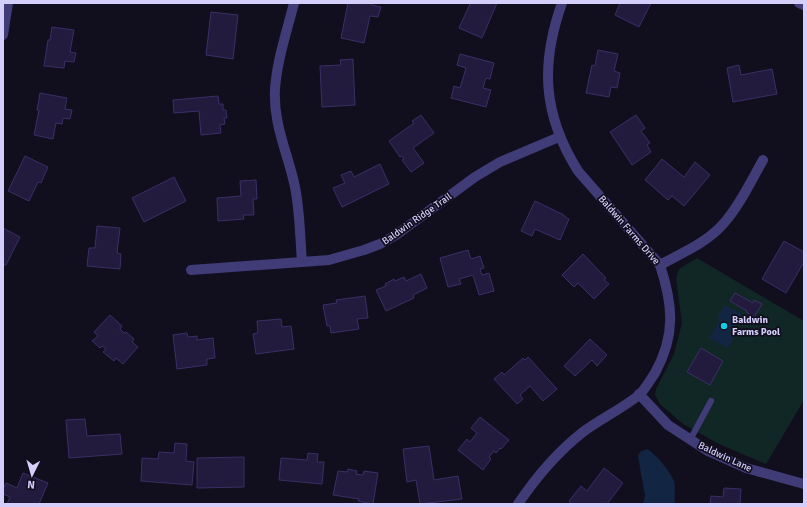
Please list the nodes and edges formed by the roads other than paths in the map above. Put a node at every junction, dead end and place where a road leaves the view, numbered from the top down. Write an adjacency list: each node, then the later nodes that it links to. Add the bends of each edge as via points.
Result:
1 (8, 3): 6 (street)
2 (294, 3): 9 (street, via 277,68 275,108 277,126 298,204)
3 (562, 3): 7 (street, Baldwin Farms Drive, via 548,61 552,112)
4 (799, 3): 5 (street)
5 (804, 5)
6 (3, 35)
7 (559, 137): 9 (street, Baldwin Ridge Trail, via 500,162 380,244 329,260); 10 (street, Baldwin Farms Drive, via 578,171)
8 (763, 160): 10 (street, via 724,224 698,244)
9 (302, 262): 11 (street, Baldwin Ridge Trail)
10 (660, 265): 12 (street, Baldwin Farms Drive, via 671,310 669,337 662,360)
11 (191, 270)
12 (640, 394): 14 (street, Baldwin Lane, via 668,425); 16 (street, Baldwin Farms Drive, via 583,432 550,462)
13 (711, 401): 14 (lane)
14 (690, 440): 15 (street, Baldwin Lane, via 746,468)
15 (804, 484)
16 (518, 504)

